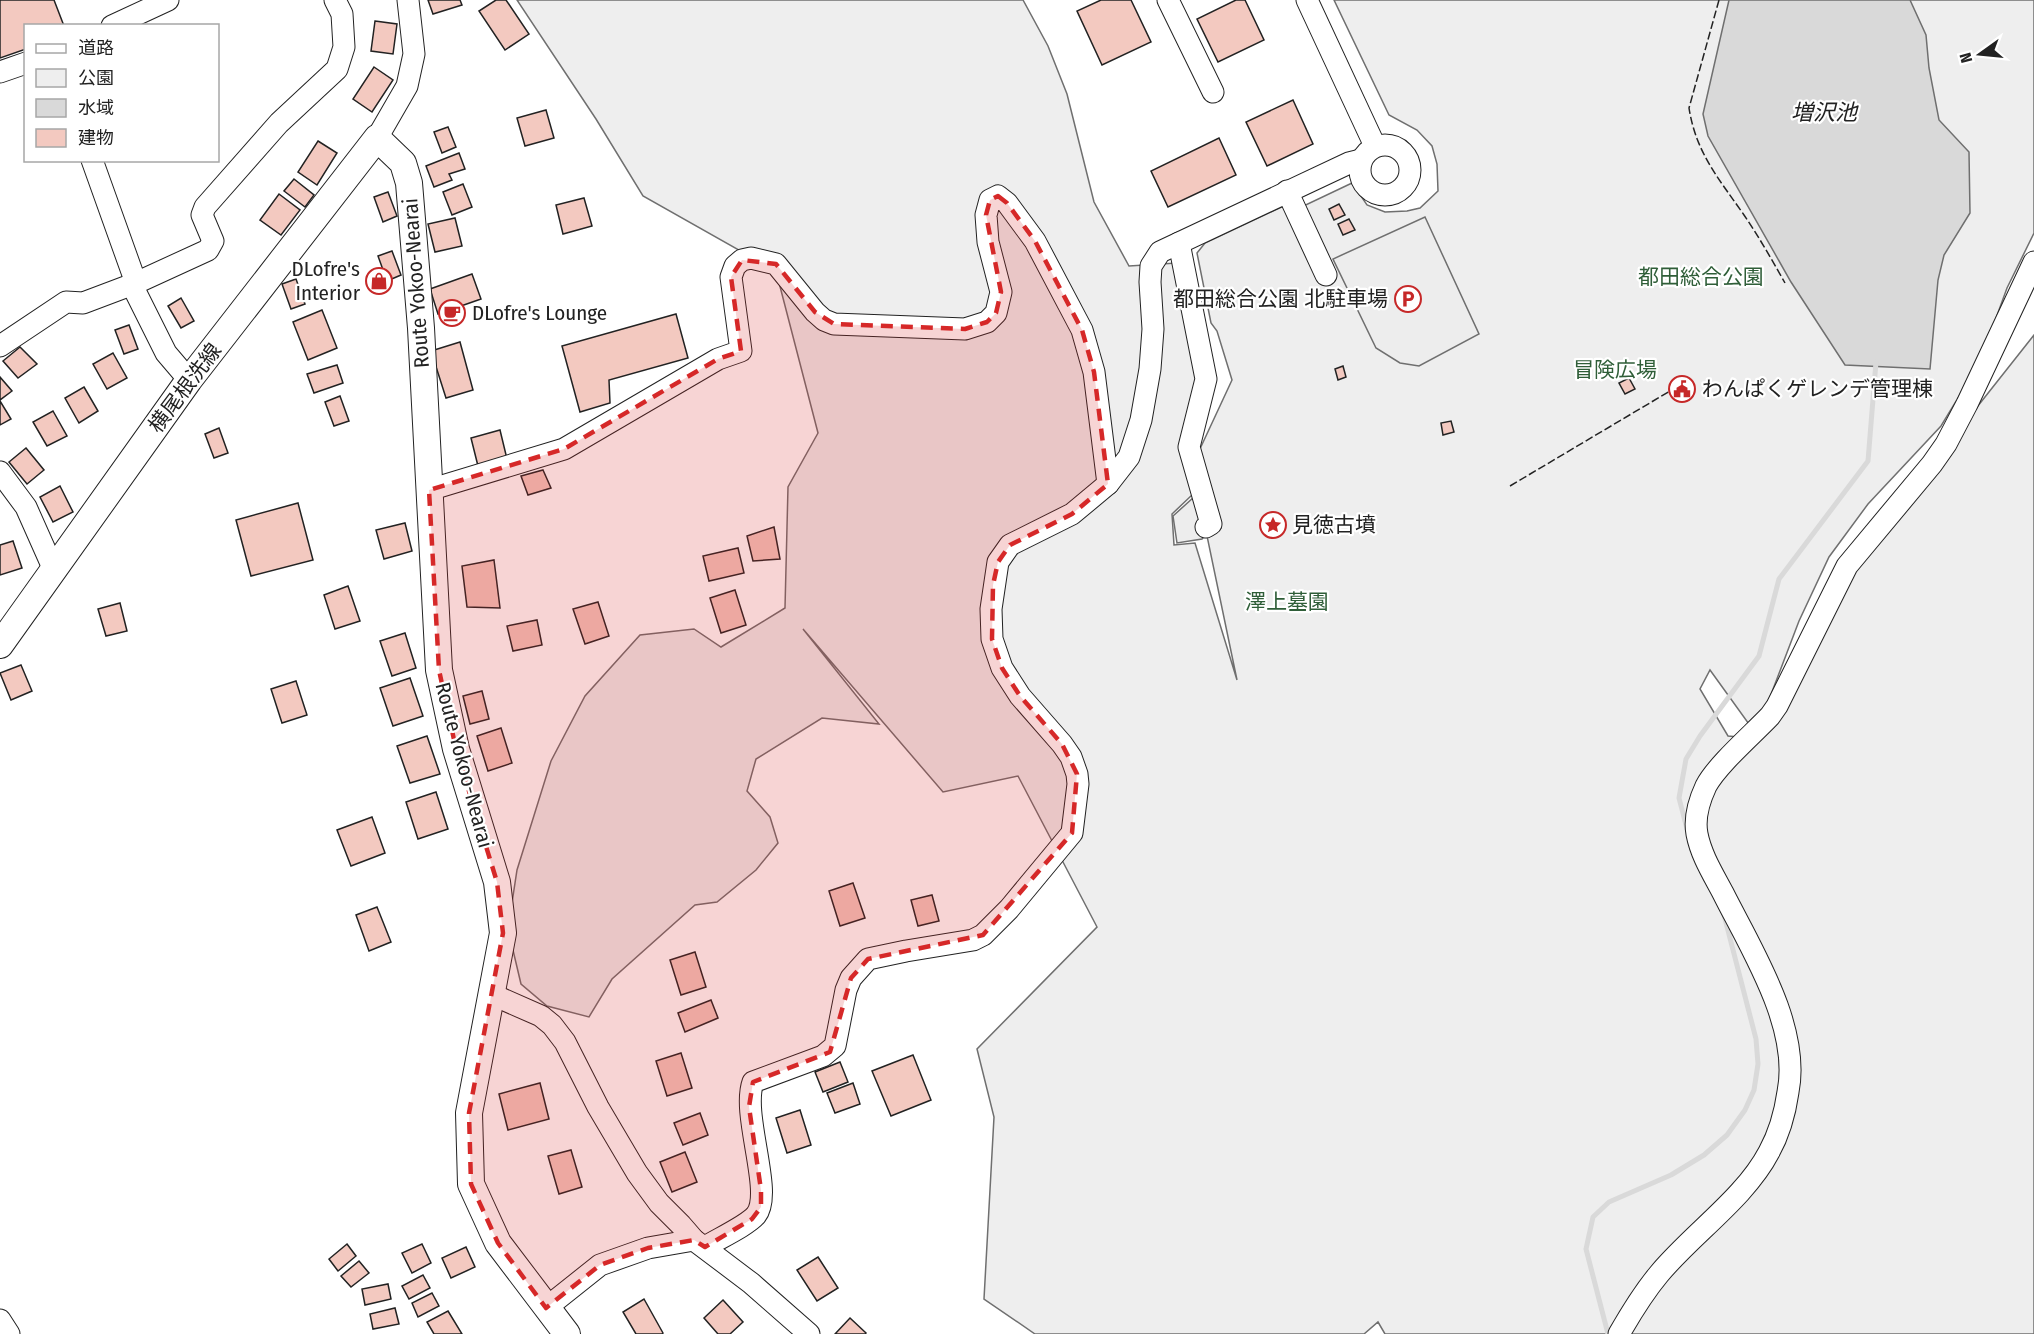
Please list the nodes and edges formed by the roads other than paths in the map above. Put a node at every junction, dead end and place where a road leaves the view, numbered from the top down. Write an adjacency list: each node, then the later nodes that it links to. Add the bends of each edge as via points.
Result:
1 (168, 0): 6 (street)
2 (335, 0): 16 (street, via 342,14 344,47 337,69 279,123 205,207 202,215 213,241 208,250)
3 (408, 0): 10 (street, via 412,64 407,86)
4 (1168, 0): 9 (street)
5 (1306, 0): 12 (street, via 1368,153)
6 (115, 24)
7 (24, 64): 8 (street)
8 (0, 72)
9 (1213, 93)
10 (377, 138): 18 (main road, 横尾根洗線); 21 (main road, Route Yokoo-Nearai, via 403,163 409,183)
11 (93, 162): 16 (street)
12 (1287, 191): 13 (street); 15 (street)
13 (1179, 243): 20 (street, via 1160,252 1151,266 1150,369 1141,420 1129,457); 22 (street, via 1206,379 1189,447 1211,524)
14 (2034, 262): 32 (street, via 1939,454 1847,566 1777,706 1714,775 1703,795 1697,815 1697,836 1774,1001 1786,1036 1789,1089 1781,1124 1761,1165 1660,1273)
15 (1328, 270)
16 (136, 283): 17 (street, via 83,303 66,303); 18 (street, via 135,291 166,353)
17 (0, 346)
18 (189, 380): 23 (main road, 横尾根洗線)
19 (0, 472): 23 (street, via 26,507)
20 (1108, 484): 21 (street, via 1094,372 1082,330 1035,241 998,196 990,201 986,215 988,242 1002,292 996,313 987,322 965,328 834,324 814,312 776,264 751,258 742,260 731,277 741,351 718,359 564,449); 26 (street, via 1072,514 1010,545 998,562 993,585 992,639 1002,668 1020,696 1062,744 1077,774 1072,833 983,935 868,959 846,990 835,1046 830,1052 753,1082 749,1107 761,1207 752,1219)
21 (429, 490): 25 (main road, Route Yokoo-Nearai, via 439,670 456,749 497,882 503,933)
22 (1206, 527)
23 (54, 570): 24 (main road, 横尾根洗線)
24 (0, 645)
25 (491, 994): 26 (street, via 541,1016 552,1025 637,1173 659,1203); 27 (main road, Route Yokoo-Nearai, via 469,1113 471,1184 498,1243)
26 (699, 1244): 27 (street, via 648,1248 600,1265); 31 (street)
27 (546, 1308): 30 (main road, Route Yokoo-Nearai)
28 (0, 1320): 29 (street)
29 (9, 1334)
30 (567, 1334)
31 (809, 1334)
32 (1619, 1334)

